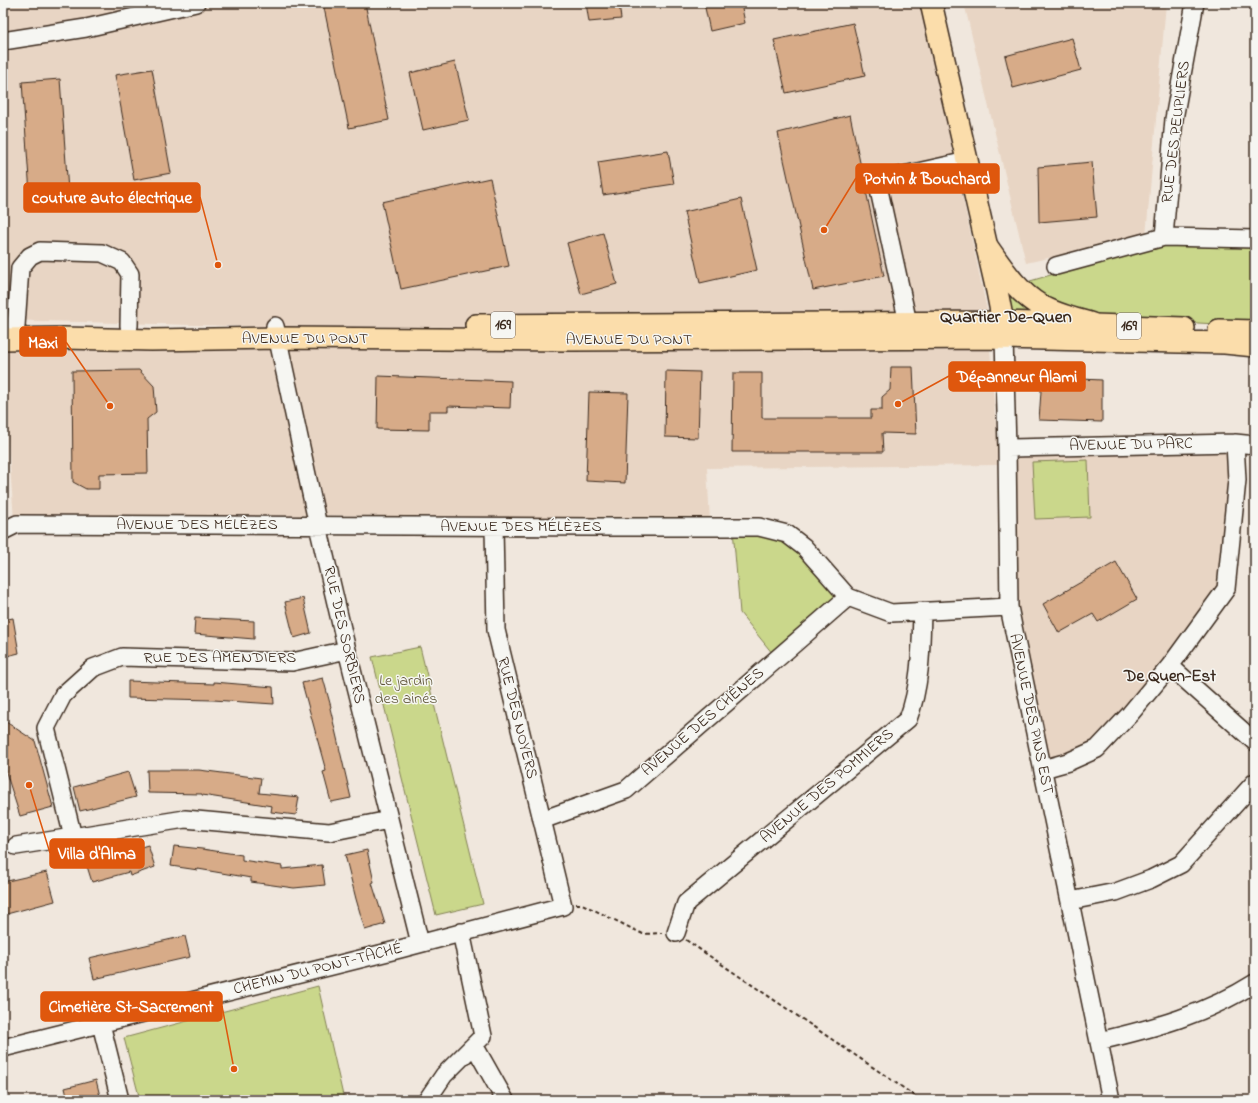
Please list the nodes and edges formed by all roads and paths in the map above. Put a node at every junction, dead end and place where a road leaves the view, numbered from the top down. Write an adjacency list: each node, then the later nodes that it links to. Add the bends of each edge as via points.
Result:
1 (196, 3): 4 (street, via 86,28)
2 (931, 3): 5 (main road)
3 (1195, 3): 6 (street, RUE DES PEUPLIERS, via 1174,119)
4 (3, 41)
5 (968, 161): 8 (main road); 10 (street, via 878,181)
6 (1164, 237): 7 (street); 9 (street)
7 (1255, 239)
8 (987, 247): 11 (highway, via 1010,279 1027,296 1059,314); 14 (main road)
9 (1056, 266)
10 (908, 323): 14 (main road, AVENUE DU PONT / 169); 16 (main road, AVENUE DU PONT / 169)
11 (1091, 324): 14 (main road, AVENUE DU PONT / 169); 15 (main road, AVENUE DU PONT / 169)
12 (129, 326): 13 (main road, AVENUE DU PONT / 169); 13 (street, via 130,274 122,262 102,253 40,251 30,256 20,268); 16 (main road, AVENUE DU PONT / 169)
13 (8, 330): 16 (main road, AVENUE DU PONT, via 64,338 150,340)
14 (1003, 330): 16 (main road, AVENUE DU PONT, via 686,340); 17 (main road, AVENUE DU PONT); 20 (street, AVENUE DES PINS EST)
15 (1255, 331)
16 (276, 332): 21 (street, RUE DES SORBIERS)
17 (1255, 346)
18 (1235, 444): 19 (street, AVENUE DU PARC); 20 (street, AVENUE DU PARC); 28 (street, via 1237,480 1226,589)
19 (1255, 445)
20 (1007, 448): 25 (street, AVENUE DES PINS EST)
21 (318, 526): 22 (street, AVENUE DES MÉLÈZES); 23 (street, AVENUE DES MÉLÈZES, via 17,524); 27 (street, RUE DES SORBIERS)
22 (494, 527): 24 (street, AVENUE DES MÉLÈZES, via 759,527 787,534 804,547); 33 (street, RUE DES NOYERS, via 496,630)
23 (3, 531)
24 (848, 597): 26 (street, AVENUE DES MÉLÈZES, via 891,613); 33 (street, AVENUE DES CHÊNES, via 626,790)
25 (1009, 607): 26 (street, AVENUE DES MÉLÈZES); 30 (street, AVENUE DES PINS EST)
26 (922, 612): 39 (street, AVENUE DES POMMIERS, via 921,656 913,705 908,719 686,903)
27 (347, 650): 32 (street, RUE DES SORBIERS); 34 (street, RUE DES AMENDIERS, via 292,662 122,658 94,668 63,695 46,728)
28 (1170, 666): 29 (street); 30 (street, via 1097,749 1068,762)
29 (1255, 742)
30 (1043, 769): 36 (street, AVENUE DES PINS EST)
31 (1255, 782): 36 (street, via 1181,864 1116,892)
32 (389, 820): 34 (street, via 329,832 185,819); 40 (street, RUE DES SORBIERS)
33 (542, 820): 37 (street, RUE DES NOYERS)
34 (73, 837): 35 (street)
35 (16, 846)
36 (1070, 901): 43 (street, AVENUE DES PINS EST)
37 (562, 906): 38 (street, CHEMIN DU PONT-TACHÉ); 39 (path, via 582,904 643,934)
38 (461, 932): 40 (street, CHEMIN DU PONT-TACHÉ); 44 (street, via 483,1036)
39 (676, 933): 49 (path)
40 (420, 943): 42 (street, CHEMIN DU PONT-TACHÉ)
41 (1255, 983): 43 (street, via 1237,995 1198,1013)
42 (101, 1024): 45 (street, CHEMIN DU PONT-TACHÉ); 46 (street)
43 (1099, 1041): 50 (street, AVENUE DES PINS EST)
44 (474, 1045): 47 (street, via 444,1075); 48 (street)
45 (3, 1048)
46 (120, 1100)
47 (427, 1100)
48 (505, 1100)
49 (921, 1100)
50 (1111, 1100)

